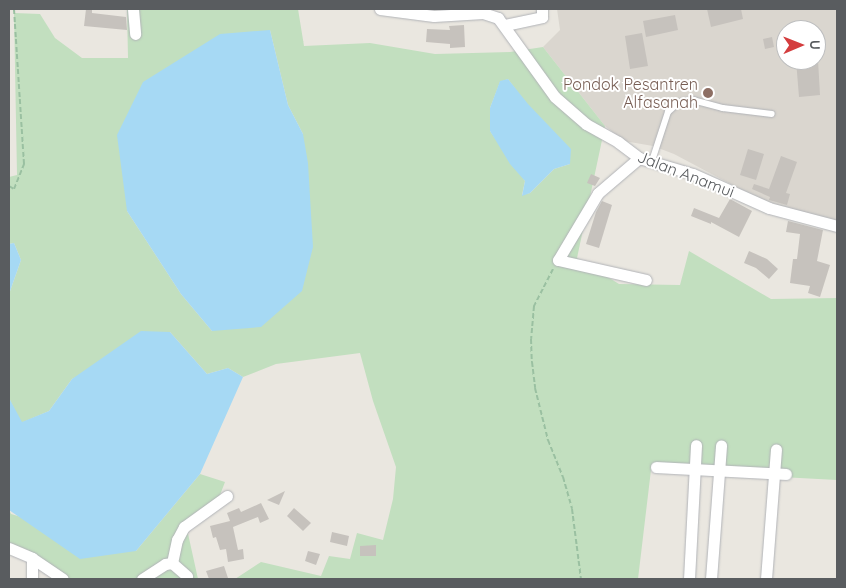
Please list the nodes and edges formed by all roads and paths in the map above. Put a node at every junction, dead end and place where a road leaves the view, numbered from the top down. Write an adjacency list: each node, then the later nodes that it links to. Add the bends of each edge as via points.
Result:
1 (14, 9): 10 (path, via 24,164 14,189)
2 (133, 9): 6 (street)
3 (380, 9): 5 (street, Jalan Anamui, via 434,16 482,13 498,18)
4 (542, 9): 5 (street, via 542,17)
5 (505, 25): 8 (street, Jalan Anamui, via 555,98 586,124)
6 (135, 34)
7 (772, 114): 9 (lane, via 723,108 693,100 678,103 668,112)
8 (639, 158): 9 (street, Jalan Anamui); 12 (street, via 598,193)
9 (652, 160): 11 (street, Jalan Anamui, via 693,174 769,208)
10 (9, 186)
11 (837, 226)
12 (558, 260): 13 (street); 29 (path, via 534,306 532,362 548,440 572,509)
13 (646, 280)
14 (721, 445): 19 (street)
15 (696, 446): 18 (street)
16 (776, 449): 20 (street)
17 (656, 467): 18 (street)
18 (695, 469): 19 (street); 30 (street)
19 (719, 470): 20 (street); 31 (street)
20 (780, 473): 32 (street)
21 (227, 496): 24 (street, via 184,527 177,540)
22 (9, 548): 23 (street)
23 (32, 558): 26 (street); 27 (street)
24 (172, 563): 25 (street); 28 (street)
25 (187, 576)
26 (32, 579)
27 (63, 579)
28 (142, 579)
29 (581, 579)
30 (689, 579)
31 (711, 579)
32 (766, 579)

